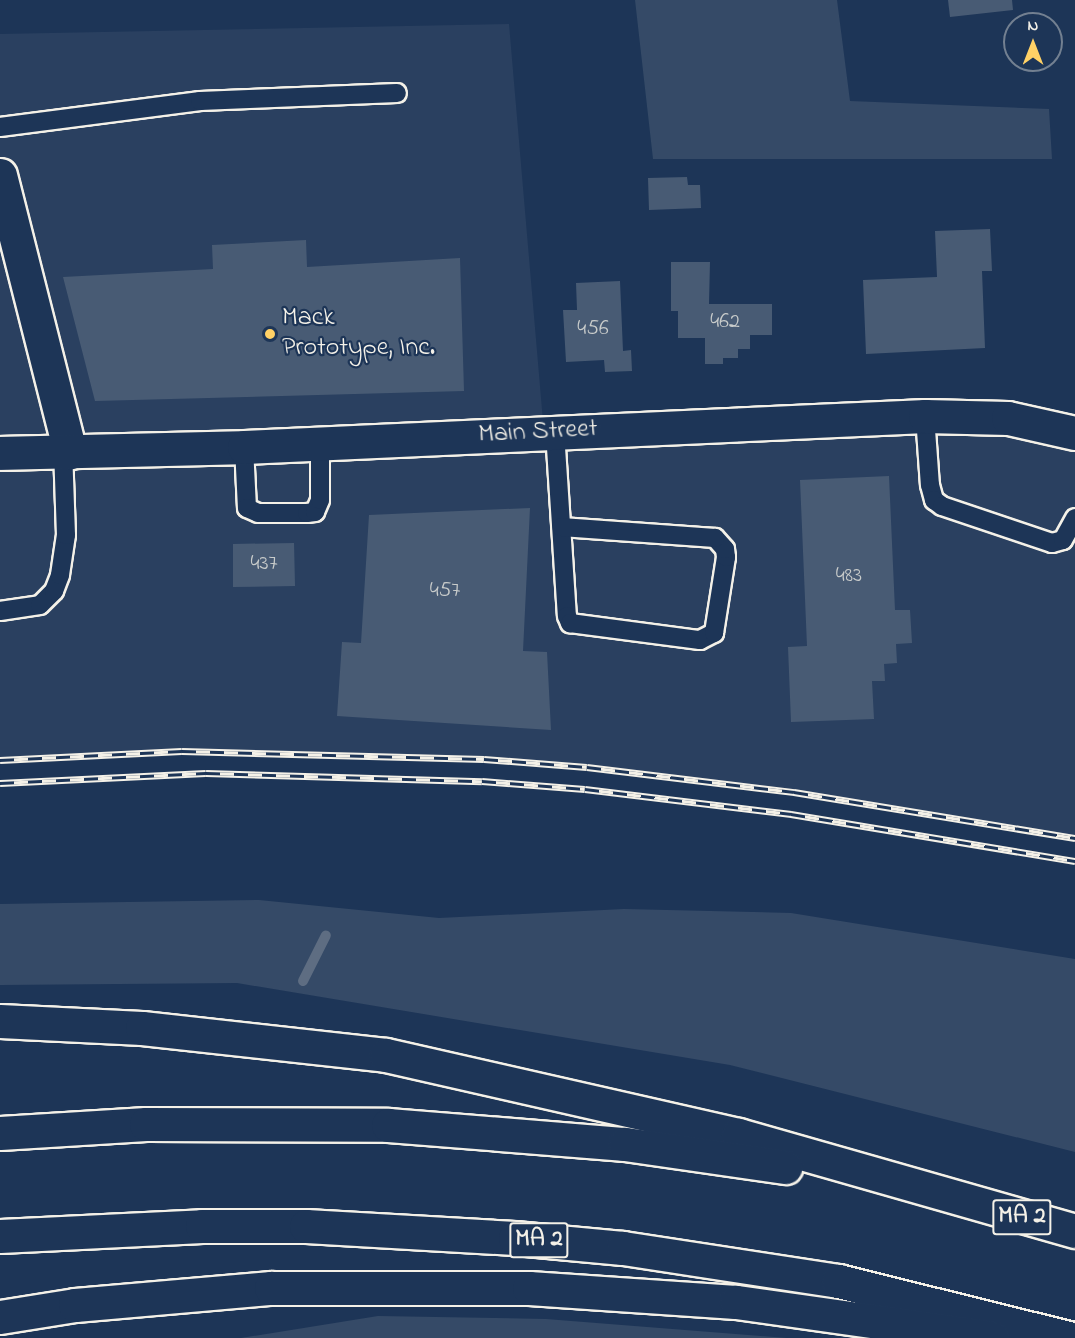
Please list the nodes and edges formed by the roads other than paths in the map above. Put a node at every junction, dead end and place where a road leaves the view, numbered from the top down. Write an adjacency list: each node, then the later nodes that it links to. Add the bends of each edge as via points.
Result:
1 (397, 93): 2 (lane, via 200,101)
2 (0, 127)
3 (0, 175): 9 (main road)
4 (925, 416): 5 (main road, Main Street); 6 (main road, Main Street, via 1008,418); 11 (lane, via 930,485 934,500 942,506 1052,543 1063,540)
5 (555, 432): 7 (main road, Main Street); 12 (lane)
6 (1075, 433)
7 (320, 443): 8 (main road, Main Street); 8 (lane, via 319,507 307,513 258,513 247,508)
8 (244, 447): 9 (main road, Main Street)
9 (67, 452): 10 (main road, Main Street); 13 (lane, via 66,535 54,591 40,605)
10 (0, 453)
11 (1075, 518)
12 (561, 526): 12 (lane, via 570,623 700,640 714,633 726,557 725,549 715,538)
13 (0, 611)
14 (0, 1022): 16 (main road, via 142,1028 386,1055 738,1135)
15 (0, 1133): 16 (main road, MA 2, via 267,1122 508,1132 741,1160)
16 (970, 1203): 17 (main road, MA 2)
17 (1075, 1231)
18 (0, 1236): 21 (main road, MA 2, via 202,1226 306,1226 515,1238 633,1250 838,1281)
19 (0, 1317): 20 (main road, via 230,1290 506,1287 736,1302)
20 (992, 1338)
21 (1069, 1338)

